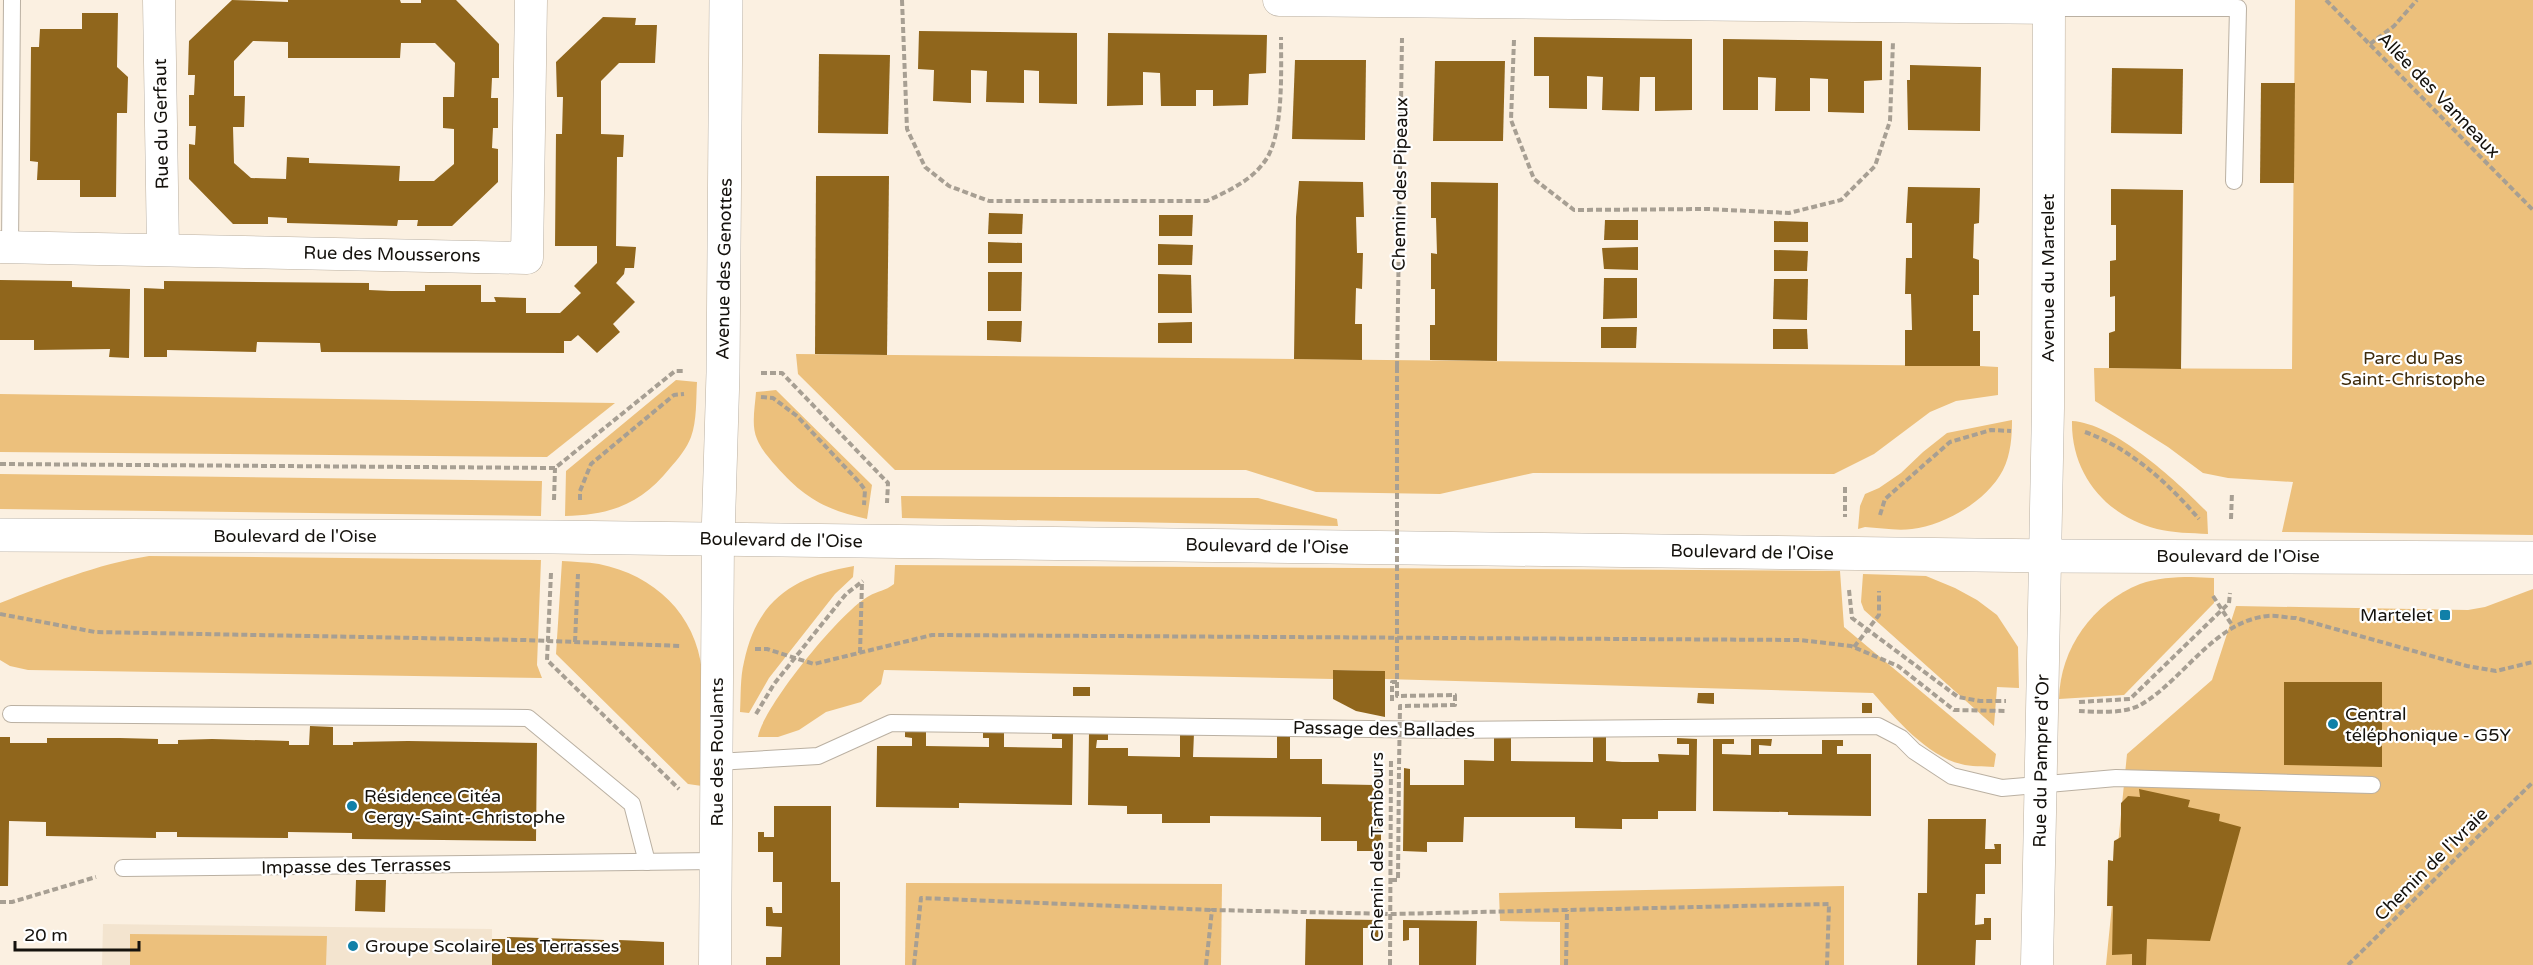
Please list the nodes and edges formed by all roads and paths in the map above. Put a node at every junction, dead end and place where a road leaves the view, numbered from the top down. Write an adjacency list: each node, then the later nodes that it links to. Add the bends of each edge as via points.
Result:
1 (12, 0): 16 (lane)
2 (159, 0): 17 (street, Rue du Gerfaut)
3 (531, 0): 17 (street, Rue des Mousserons, via 527,258)
4 (726, 0): 18 (main road, Avenue des Genottes)
5 (902, 0): 6 (path, via 907,129 925,167 949,186 989,201 1207,201 1239,185 1266,161 1279,122)
6 (1281, 0): 9 (street)
7 (2326, 0): 13 (path, Allée des Vanneaux)
8 (2418, 0): 13 (path)
9 (1403, 1): 10 (street); 43 (path, Chemin des Pipeaux, bridge, via 1394,684 1397,696 1455,694 1455,705 1400,706 1398,880)
10 (1515, 3): 12 (street); 12 (path, via 1511,120 1534,179 1574,210 1789,213 1841,200 1875,166 1890,121)
11 (2049, 4): 12 (street); 14 (lane, via 2238,8); 25 (street, Avenue du Martelet)
12 (1894, 6)
13 (2370, 44): 15 (path, Allée des Vanneaux)
14 (2234, 181)
15 (2533, 210)
16 (5, 247): 17 (street, Rue des Mousserons)
17 (163, 249)
18 (723, 373): 20 (path, via 675,371); 23 (main road, Avenue des Genottes); 24 (path, via 782,373 888,483)
19 (0, 464): 20 (path)
20 (555, 468): 22 (path)
21 (0, 535): 22 (main road, Boulevard de l'Oise)
22 (553, 537): 23 (main road, Boulevard de l'Oise); 28 (path)
23 (718, 539): 24 (main road, Boulevard de l'Oise); 29 (street, Rue des Roulants)
24 (885, 542): 25 (main road, Boulevard de l'Oise); 30 (path, via 881,575 863,581 846,594)
25 (2046, 556): 26 (main road, Boulevard de l'Oise); 32 (street, Rue du Pampre d'Or)
26 (2533, 558)
27 (0, 614): 28 (path, via 95,632)
28 (548, 641): 29 (path); 39 (path, via 547,660)
29 (718, 647): 30 (path, via 767,649); 35 (street, Rue des Roulants)
30 (795, 658): 32 (path, via 814,664 932,635 1800,640 1851,646 1898,666 1954,710); 35 (path, via 774,684)
31 (2533, 662): 32 (path, via 2496,671 2467,666 2296,618 2269,616 2242,622 2141,705 2111,712)
32 (2043, 711): 37 (street, Rue du Pampre d'Or)
33 (11, 714): 41 (lane, via 528,718 632,804)
34 (1390, 729): 35 (lane, Passage des Ballades, via 891,723 818,756); 37 (lane, Passage des Ballades, via 1878,726 1952,776 2002,788); 43 (path, Chemin des Tambours)
35 (730, 761): 40 (street, Rue des Roulants)
36 (2533, 782): 55 (path, Chemin de l'Ivraie)
37 (2041, 784): 38 (lane, Passage des Ballades, via 2116,778); 54 (street, Rue du Pampre d'Or)
38 (2372, 785)
39 (685, 796)
40 (716, 861): 41 (lane, Impasse des Terrasses); 48 (street, Rue des Roulants)
41 (647, 862): 42 (lane, Impasse des Terrasses)
42 (123, 868): 44 (path, via 12,902)
43 (1391, 880): 47 (path, Chemin des Tambours)
44 (0, 902)
45 (1212, 910): 47 (path); 49 (path, via 921,898); 50 (path)
46 (1567, 910): 47 (path); 52 (path); 53 (path, via 1829,904)
47 (1392, 914): 51 (path, Chemin des Tambours)
48 (715, 965)
49 (914, 965)
50 (1206, 965)
51 (1390, 965)
52 (1566, 965)
53 (1827, 965)
54 (2037, 965)
55 (2348, 965)

